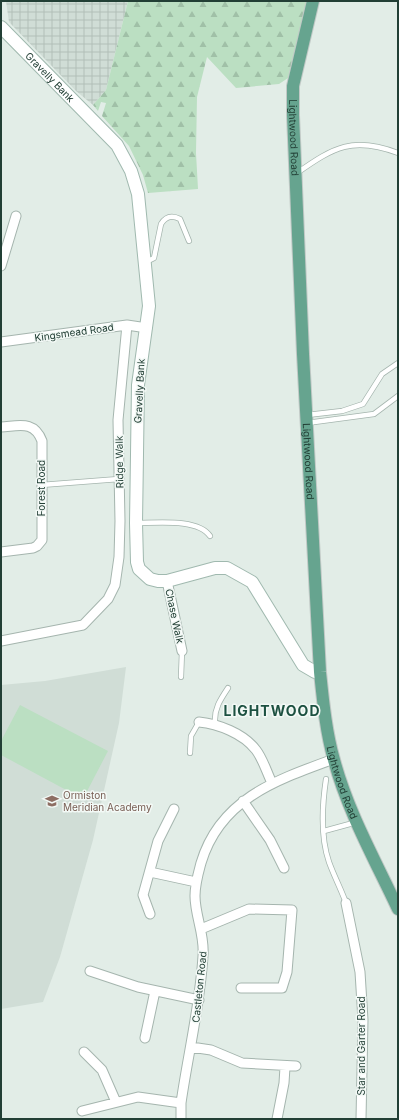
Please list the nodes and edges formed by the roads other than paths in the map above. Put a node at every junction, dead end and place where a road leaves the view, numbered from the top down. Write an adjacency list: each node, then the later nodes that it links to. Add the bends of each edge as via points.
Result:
1 (313, 1): 4 (main road, Lightwood Road, via 293,86)
2 (1, 27): 7 (street, Gravelly Bank, via 117,145 131,171 138,194)
3 (398, 153): 4 (lane, via 359,144 342,147 324,154)
4 (295, 175): 14 (main road, Lightwood Road)
5 (16, 216): 8 (street)
6 (189, 241): 7 (lane, via 180,219 174,216 164,219 158,233 154,258)
7 (145, 263): 10 (street, Gravelly Bank, via 149,306)
8 (1, 266)
9 (127, 325): 10 (street, Kingsmead Road); 11 (street, Kingsmead Road); 16 (street, Ridge Walk, via 118,420)
10 (147, 328): 18 (street, Gravelly Bank, via 138,385)
11 (1, 342)
12 (398, 363): 14 (lane, via 382,374 363,404)
13 (398, 396): 14 (lane, via 374,414)
14 (307, 419): 24 (main road, Lightwood Road)
15 (1, 427): 17 (street, Forest Road, via 32,427 39,434 42,441)
16 (119, 479): 17 (lane); 22 (street, Ridge Walk, via 119,557 115,585 108,599 83,625)
17 (41, 485): 20 (street, Forest Road, via 42,540 33,548)
18 (136, 522): 19 (lane, via 193,525 204,528); 21 (street, Gravelly Bank, via 139,569 150,579)
19 (210, 536)
20 (1, 552)
21 (167, 581): 23 (street, Chase Walk); 24 (street, Gravelly Bank, via 215,568 227,568 240,573 252,582 303,665)
22 (1, 641)
23 (182, 651): 25 (lane)
24 (320, 672): 30 (main road, Lightwood Road)
25 (181, 678)
26 (228, 688): 28 (lane, via 214,713)
27 (199, 722): 28 (street); 29 (lane, via 190,736)
28 (215, 723): 32 (street, via 235,733 256,749)
29 (190, 752)
30 (334, 759): 32 (street, Castleton Road); 35 (main road, Lightwood Road)
31 (326, 778): 36 (lane, via 323,797)
32 (272, 783): 33 (street, Castleton Road)
33 (243, 801): 37 (street); 39 (street, Castleton Road, via 222,821 213,835 204,854)
34 (174, 809): 38 (street, via 158,841)
35 (357, 822): 36 (lane); 41 (main road, Lightwood Road)
36 (324, 831): 40 (lane, via 329,862)
37 (284, 861)
38 (150, 872): 39 (street); 42 (street, via 143,896)
39 (196, 882): 43 (street, Castleton Road, via 197,914)
40 (346, 903): 58 (street, Star and Garter Road, via 360,972 362,999)
41 (398, 909)
42 (150, 914)
43 (201, 929): 45 (street, via 249,909 292,910 287,972 282,988); 47 (street, Castleton Road, via 204,954)
44 (93, 975): 46 (street)
45 (241, 988)
46 (155, 991): 47 (street); 48 (street)
47 (199, 1000): 49 (street, Castleton Road)
48 (145, 1038)
49 (191, 1047): 52 (street, via 210,1050 242,1063); 54 (street, Castleton Road)
50 (84, 1052): 53 (street, via 102,1070)
51 (296, 1066): 52 (street)
52 (285, 1067): 57 (street)
53 (116, 1102): 54 (street, via 138,1097); 55 (street)
54 (181, 1103): 56 (street, Castleton Road)
55 (82, 1111)
56 (181, 1119)
57 (277, 1119)
58 (361, 1119)

